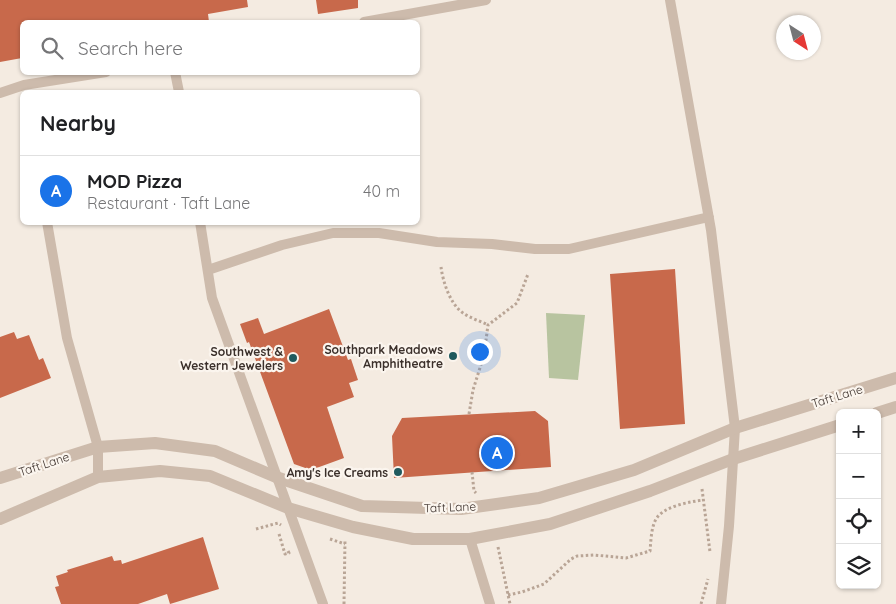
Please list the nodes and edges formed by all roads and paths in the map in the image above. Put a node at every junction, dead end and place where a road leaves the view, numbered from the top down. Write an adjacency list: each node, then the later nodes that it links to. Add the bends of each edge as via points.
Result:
1 (486, 0): 3 (lane)
2 (670, 0): 9 (lane)
3 (375, 20)
4 (92, 75): 6 (lane)
5 (176, 75): 7 (lane)
6 (24, 89): 8 (lane)
7 (179, 90)
8 (0, 93)
9 (709, 217): 13 (lane, via 569,249 437,242 379,233 333,233 282,245); 21 (lane)
10 (48, 225): 22 (lane, via 67,338)
11 (200, 225): 13 (lane)
12 (441, 267): 15 (path, via 455,305)
13 (208, 270): 25 (lane, via 212,298)
14 (528, 274): 15 (path, via 517,304)
15 (488, 325): 19 (path)
16 (896, 378): 21 (street, Taft Lane)
17 (896, 407): 18 (street)
18 (881, 412)
19 (469, 414)
20 (836, 426): 23 (street)
21 (735, 428): 23 (lane); 25 (street, Taft Lane, via 634,470 539,498 461,509 362,506)
22 (98, 447): 25 (street, Taft Lane, via 155,443 215,451); 26 (lane); 27 (street, Taft Lane)
23 (733, 459): 37 (street, via 550,524); 48 (lane)
24 (472, 472): 29 (path, via 474,491)
25 (276, 476): 31 (lane)
26 (98, 477): 31 (street, via 160,471 210,476); 32 (street)
27 (0, 478)
28 (702, 489): 30 (path)
29 (478, 496)
30 (703, 500): 40 (path); 42 (path, via 666,510 656,518 650,551 626,558 577,556 544,584)
31 (288, 508): 37 (street, via 349,526 414,538); 43 (lane)
32 (0, 519)
33 (256, 529): 34 (path, via 281,524 289,553 285,554)
34 (279, 534)
35 (344, 537): 38 (path)
36 (330, 539): 38 (path)
37 (470, 539): 45 (lane)
38 (345, 544): 44 (path)
39 (497, 546): 42 (path)
40 (710, 552)
41 (708, 579): 47 (path)
42 (508, 595): 46 (path)
43 (323, 604)
44 (344, 604)
45 (490, 604)
46 (510, 604)
47 (701, 604)
48 (721, 604)

